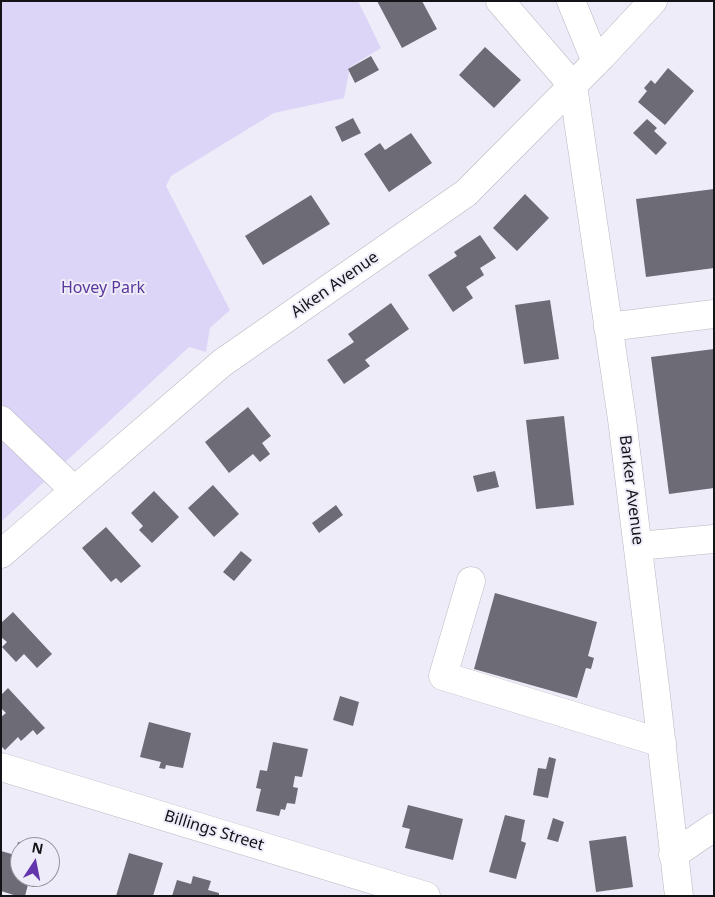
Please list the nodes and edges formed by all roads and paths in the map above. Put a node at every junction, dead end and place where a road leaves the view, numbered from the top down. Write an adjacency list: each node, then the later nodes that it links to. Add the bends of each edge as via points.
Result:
1 (500, 1): 5 (street)
2 (571, 1): 4 (street)
3 (653, 1): 4 (street, Aiken Avenue)
4 (596, 62): 5 (street, Aiken Avenue)
5 (573, 86): 7 (street, Barker Avenue); 9 (street, Aiken Avenue, via 466,193 222,363)
6 (714, 314): 7 (street)
7 (608, 327): 11 (street, Barker Avenue)
8 (1, 420): 9 (street)
9 (74, 490): 12 (street, Aiken Avenue)
10 (714, 539): 11 (street)
11 (638, 546): 14 (street, Barker Avenue)
12 (1, 554)
13 (471, 581): 14 (street, via 443,676)
14 (662, 743): 17 (street, Barker Avenue)
15 (1, 767): 18 (street, Billings Street)
16 (714, 828): 17 (street)
17 (673, 855): 19 (street, Barker Avenue)
18 (426, 896)
19 (679, 896)

